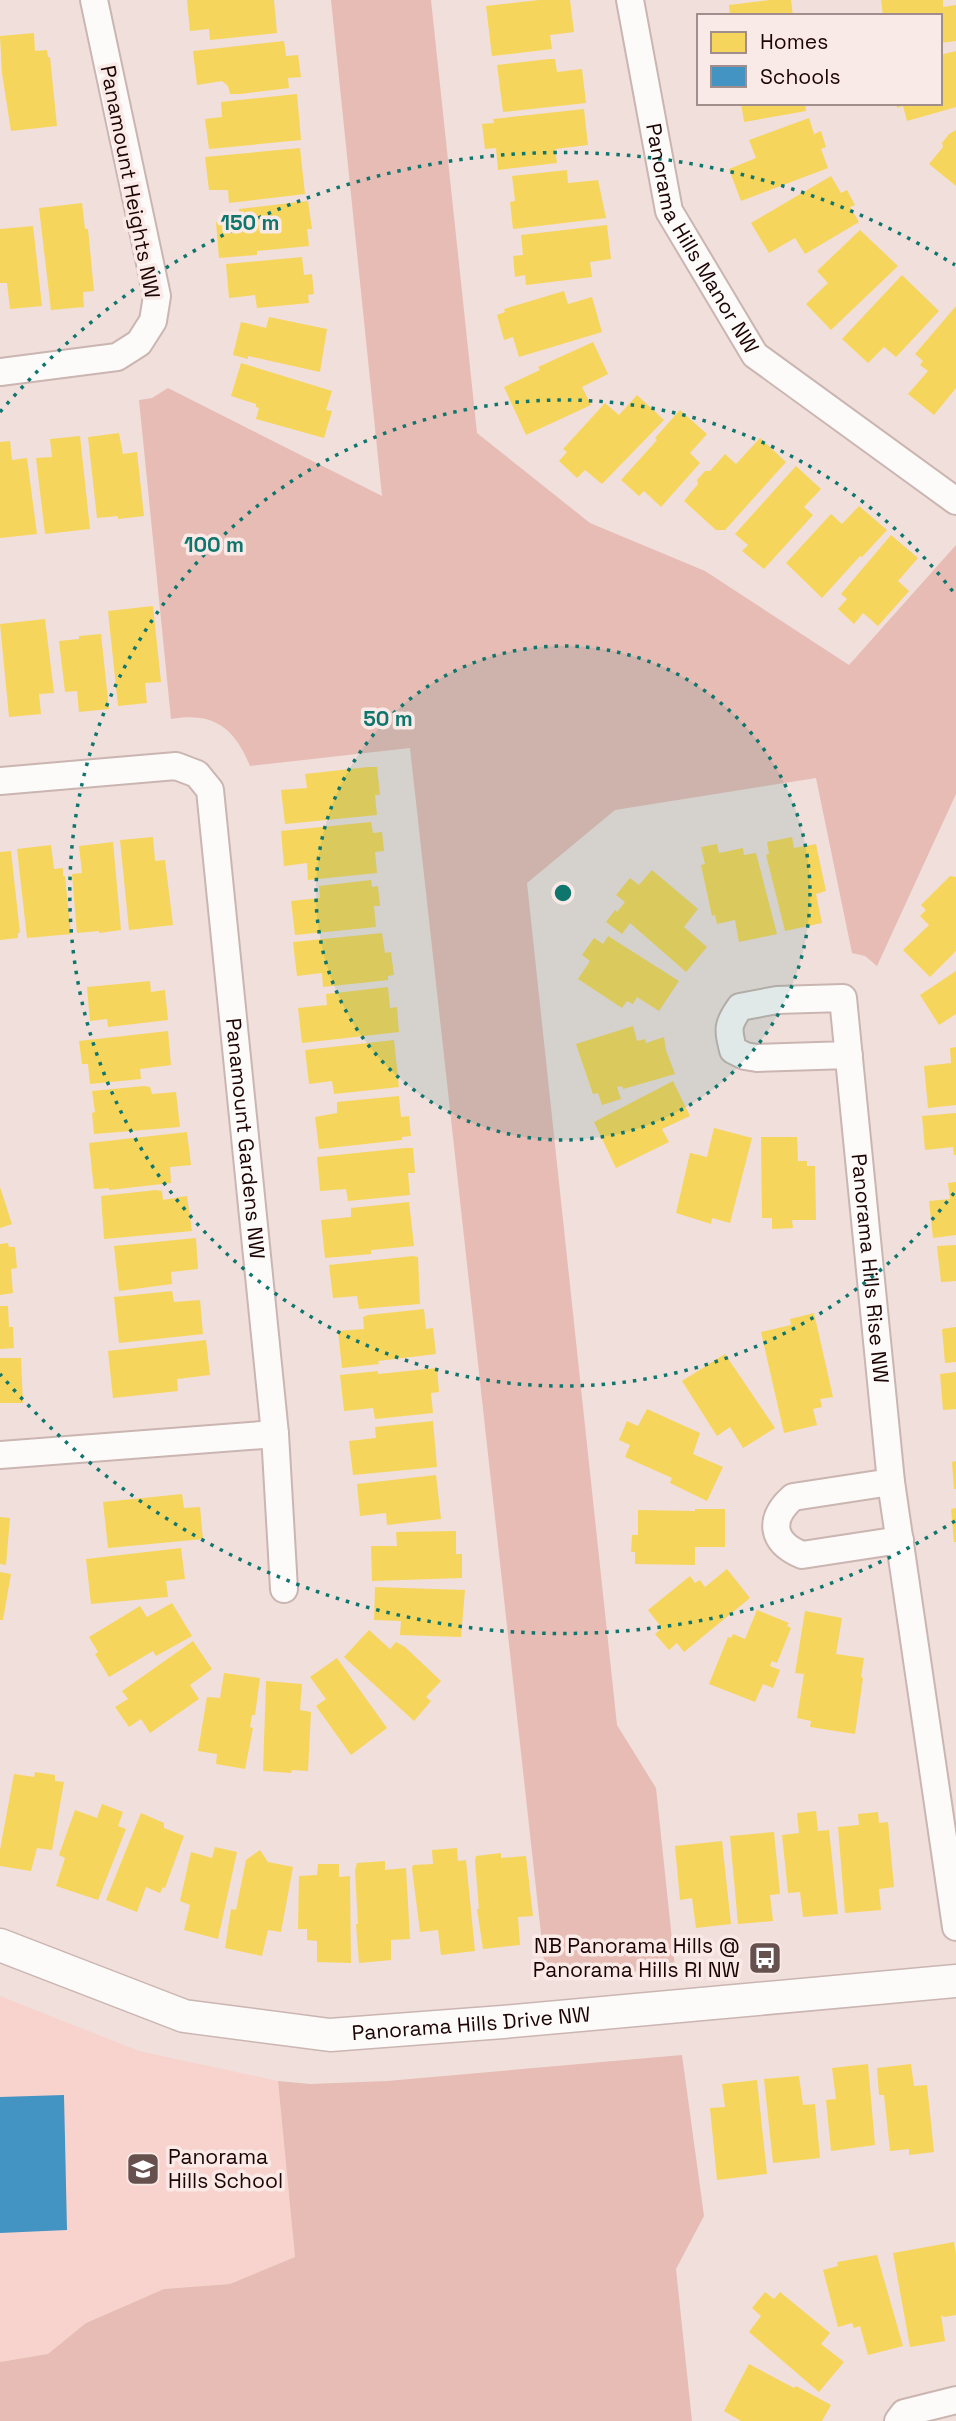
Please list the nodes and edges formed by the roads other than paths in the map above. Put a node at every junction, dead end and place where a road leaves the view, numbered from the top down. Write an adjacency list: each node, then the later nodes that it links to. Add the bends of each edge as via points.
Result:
1 (94, 0): 3 (street, Panamount Heights NW, via 157,296 153,321 139,342 117,357)
2 (629, 0): 4 (street, Panorama Hills Manor NW, via 669,211 755,355)
3 (0, 372)
4 (956, 501)
5 (0, 781): 7 (street, Panamount Gardens NW, via 176,766 197,774 210,790)
6 (849, 1055): 9 (street, Panorama Hills Rise NW)
7 (275, 1434): 8 (street); 11 (street, Panamount Gardens NW)
8 (0, 1455)
9 (891, 1482): 10 (street, Panorama Hills Rise NW); 10 (street, via 793,1497 776,1522 778,1538 802,1555)
10 (900, 1540): 12 (street, Panorama Hills Rise NW)
11 (284, 1589)
12 (956, 1927)
13 (0, 1945): 14 (street, Panorama Hills Drive NW, via 184,2016 330,2035)
14 (956, 1981)
15 (956, 2400): 16 (street, via 904,2413)
16 (898, 2421)

